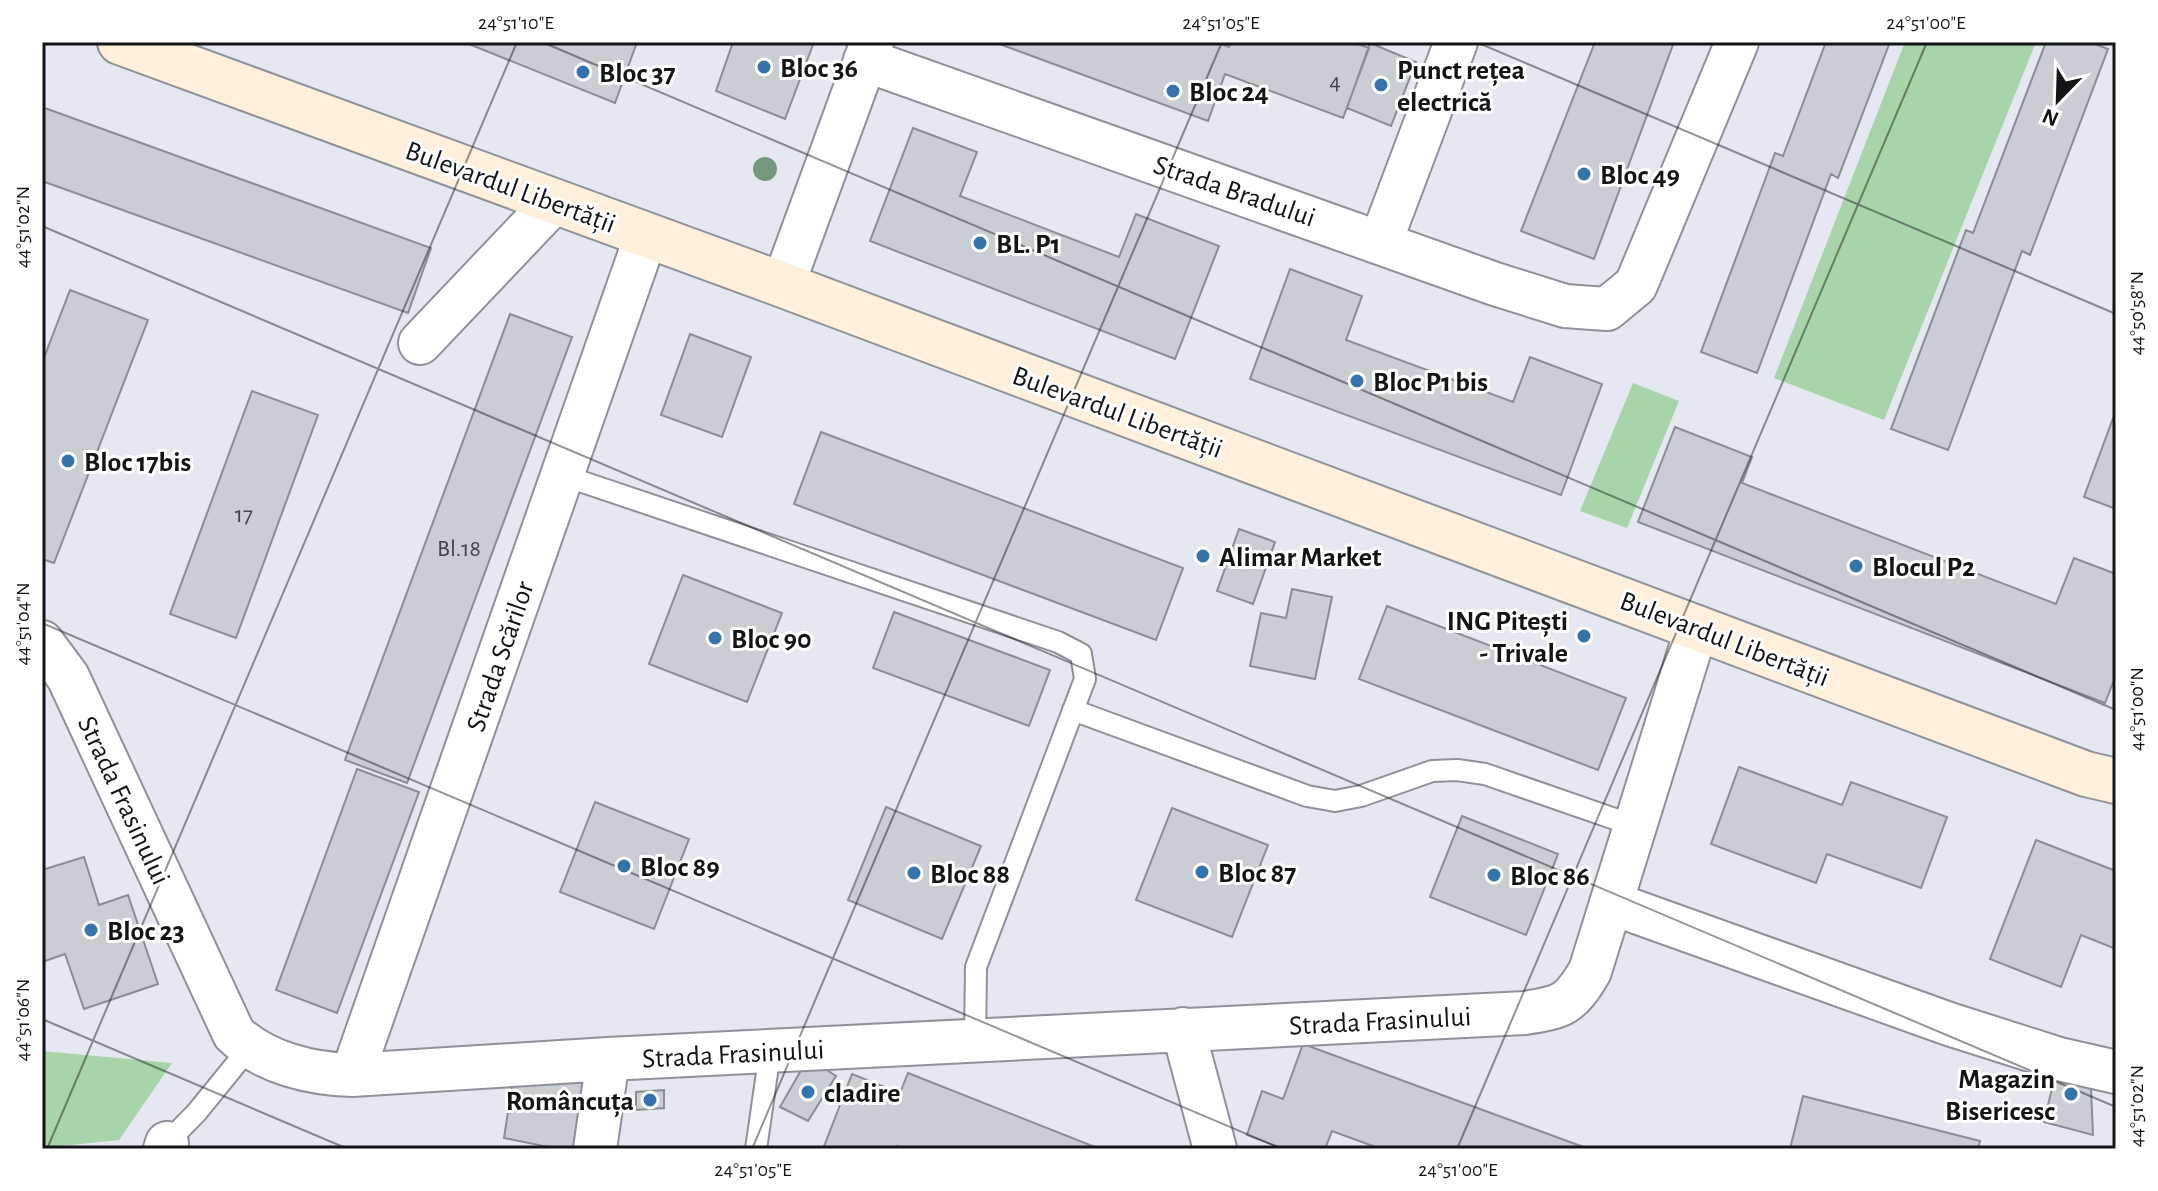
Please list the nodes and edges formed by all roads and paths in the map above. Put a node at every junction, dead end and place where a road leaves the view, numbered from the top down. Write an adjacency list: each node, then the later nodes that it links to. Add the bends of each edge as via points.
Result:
1 (120, 42): 5 (main road, Bulevardul Libertății)
2 (1456, 42): 7 (street)
3 (1737, 42): 7 (street, Strada Bradului, via 1636,285 1607,309 1565,306)
4 (868, 51): 7 (street, Strada Bradului); 8 (street, Strada Bradului)
5 (554, 202): 6 (main road, Bulevardul Libertății); 9 (street)
6 (646, 236): 8 (main road, Bulevardul Libertății); 10 (street, Strada Scărilor)
7 (1381, 241)
8 (783, 285): 11 (main road, Bulevardul Libertății)
9 (420, 343)
10 (562, 475): 13 (lane, via 1058,642 1081,654 1085,679); 23 (street, Strada Scărilor)
11 (1697, 627): 14 (main road, Bulevardul Libertății); 15 (street, Strada Frasinului)
12 (42, 642): 19 (street, Strada Frasinului, via 68,677 234,1034)
13 (1073, 710): 15 (lane, via 1307,796 1335,801 1432,771 1457,770 1485,774); 18 (lane, via 976,967)
14 (2116, 781)
15 (1635, 826): 16 (street, Strada Frasinului)
16 (1611, 903): 17 (street, Strada Frasinului, via 1590,971 1576,994 1556,1008); 22 (street, via 1949,1024)
17 (1183, 1029): 18 (street, Strada Frasinului); 27 (street)
18 (975, 1041): 20 (street, Strada Frasinului)
19 (249, 1048): 23 (street, Strada Frasinului, via 283,1063); 24 (lane)
20 (770, 1052): 21 (street, Strada Frasinului); 26 (lane)
21 (608, 1059): 23 (street, Strada Frasinului); 25 (street)
22 (2116, 1072)
23 (352, 1075)
24 (165, 1147)
25 (595, 1149)
26 (756, 1149)
27 (1215, 1149)

